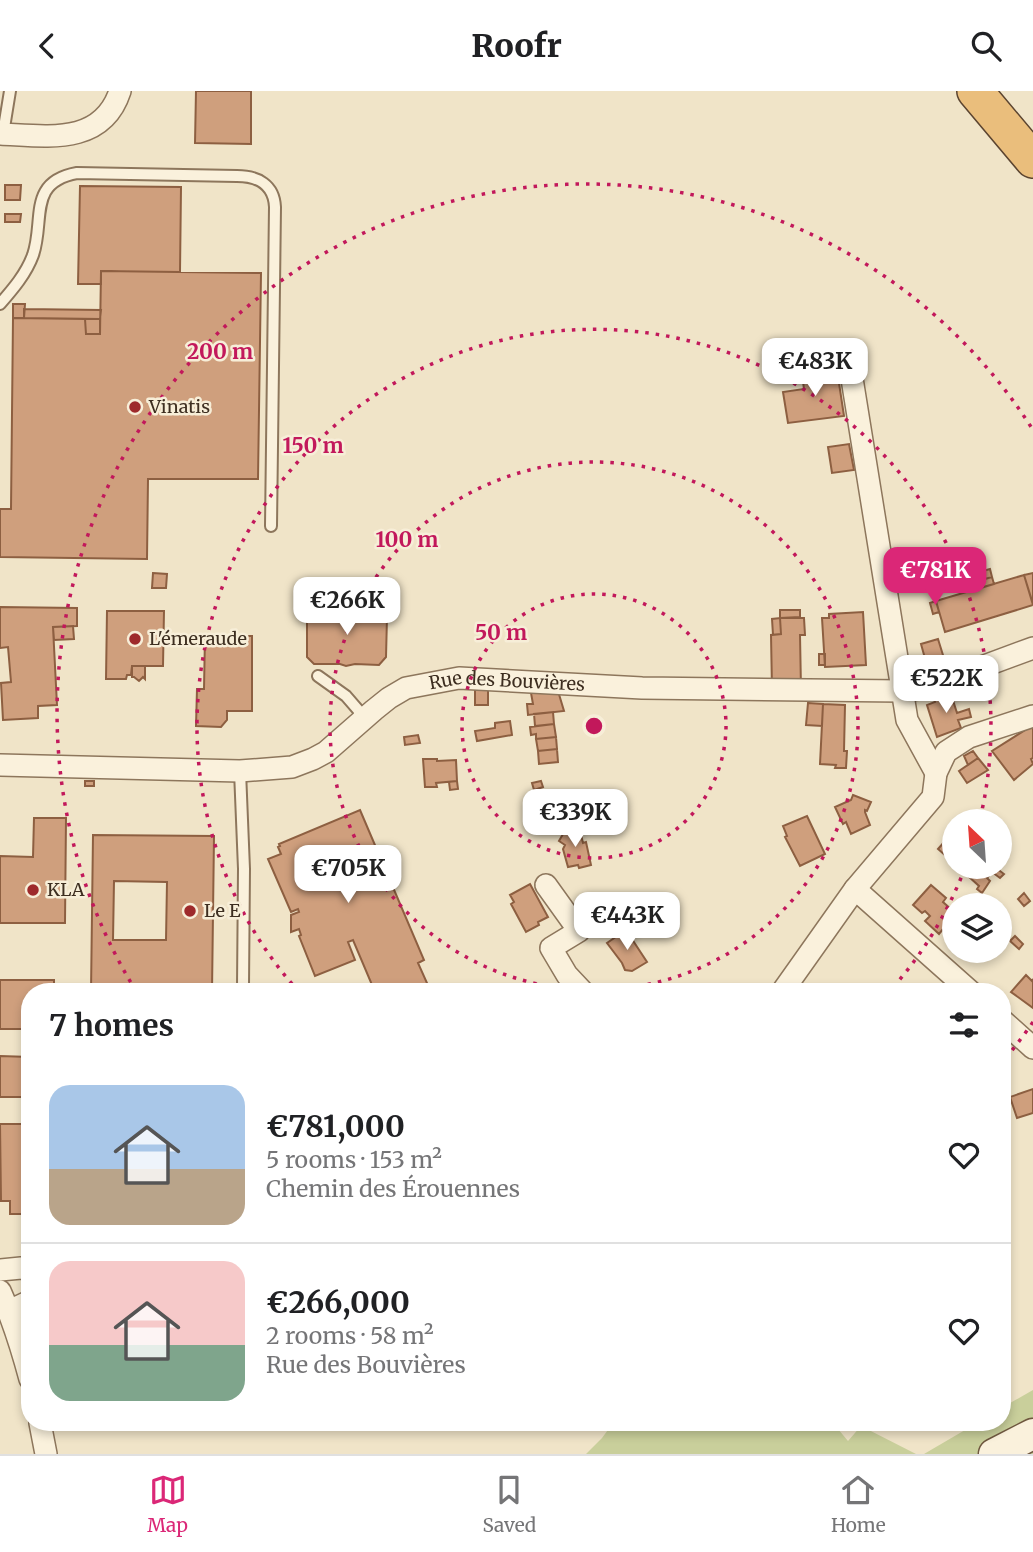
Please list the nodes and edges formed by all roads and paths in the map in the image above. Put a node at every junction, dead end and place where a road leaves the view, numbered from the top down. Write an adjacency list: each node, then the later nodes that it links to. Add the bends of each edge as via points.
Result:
1 (10, 91): 4 (lane)
2 (120, 91): 4 (street, via 110,113 83,132)
3 (975, 91): 5 (highway)
4 (1, 134)
5 (1033, 160)
6 (0, 304): 8 (lane, via 26,272 37,239 41,200 59,178 77,173 237,176 263,183 274,194 275,207)
7 (849, 360): 11 (street)
8 (271, 526)
9 (1033, 649): 11 (street, Rue des Bouvières, via 925,688)
10 (318, 676): 13 (lane, via 359,711)
11 (902, 691): 13 (street, Rue des Bouvières, via 642,688 459,678 406,688); 16 (street, via 907,720)
12 (1033, 716): 16 (street, via 969,737 946,751)
13 (359, 723): 15 (street, Rue des Bouvières, via 313,759 282,769)
14 (0, 765): 15 (street, Rue des Bouvières)
15 (240, 771): 19 (lane)
16 (936, 773): 18 (street, via 933,797)
17 (546, 885): 20 (street, via 579,931 551,948)
18 (855, 889): 21 (street); 22 (street)
19 (243, 983)
20 (575, 983)
21 (788, 983)
22 (961, 983)
23 (1011, 1028): 24 (street)
24 (1033, 1048)
25 (21, 1268): 26 (street)
26 (0, 1270)
27 (0, 1291): 29 (street)
28 (21, 1305): 29 (street)
29 (9, 1311): 30 (street)
30 (21, 1344)
31 (42, 1431): 33 (street)
32 (1033, 1434): 34 (main road)
33 (46, 1454)
34 (994, 1454)

